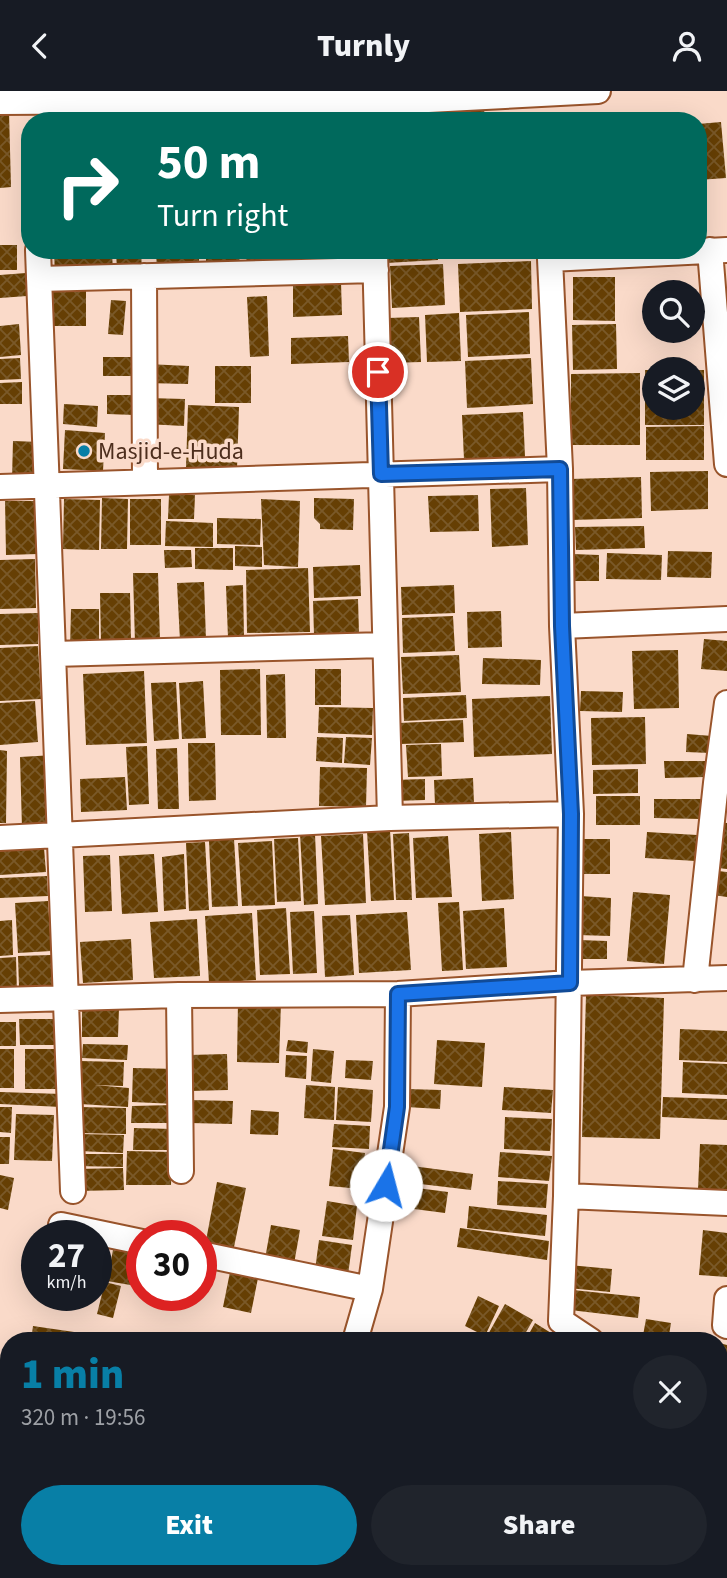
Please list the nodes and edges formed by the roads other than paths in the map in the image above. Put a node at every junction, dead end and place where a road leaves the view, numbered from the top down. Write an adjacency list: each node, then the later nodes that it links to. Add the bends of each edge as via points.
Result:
1 (598, 91): 6 (street)
2 (199, 96): 3 (street); 5 (street)
3 (328, 96): 6 (street)
4 (0, 102): 5 (street)
5 (33, 112)
6 (371, 112)
7 (719, 250): 13 (street)
8 (38, 259): 12 (street)
9 (550, 259): 14 (street)
10 (375, 260): 11 (street); 15 (street)
11 (144, 277): 12 (street); 16 (street)
12 (39, 279): 17 (street)
13 (727, 464)
14 (560, 469): 15 (street); 20 (street)
15 (381, 474): 16 (street); 21 (street)
16 (145, 482): 17 (street)
17 (47, 485): 18 (street); 22 (street)
18 (0, 487)
19 (727, 619): 20 (street)
20 (562, 626): 25 (street)
21 (385, 645): 22 (street); 26 (street)
22 (53, 655): 27 (street)
23 (727, 703): 24 (street)
24 (721, 783): 30 (street)
25 (571, 814): 26 (street); 31 (street)
26 (390, 818): 27 (street)
27 (60, 835): 28 (street); 34 (street)
28 (0, 838)
29 (727, 978): 30 (street)
30 (695, 980): 31 (street)
31 (570, 983): 32 (street); 38 (street)
32 (398, 994): 33 (street); 41 (street, via 397,1107)
33 (179, 995): 34 (street); 36 (street)
34 (66, 997): 35 (street); 37 (street)
35 (0, 1000)
36 (181, 1171)
37 (73, 1191)
38 (566, 1196): 39 (street); 45 (street, via 561,1321)
39 (727, 1203)
40 (217, 1257): 41 (street)
41 (370, 1289): 44 (street)
42 (727, 1299): 43 (street)
43 (727, 1326)
44 (358, 1332)
45 (578, 1332)

